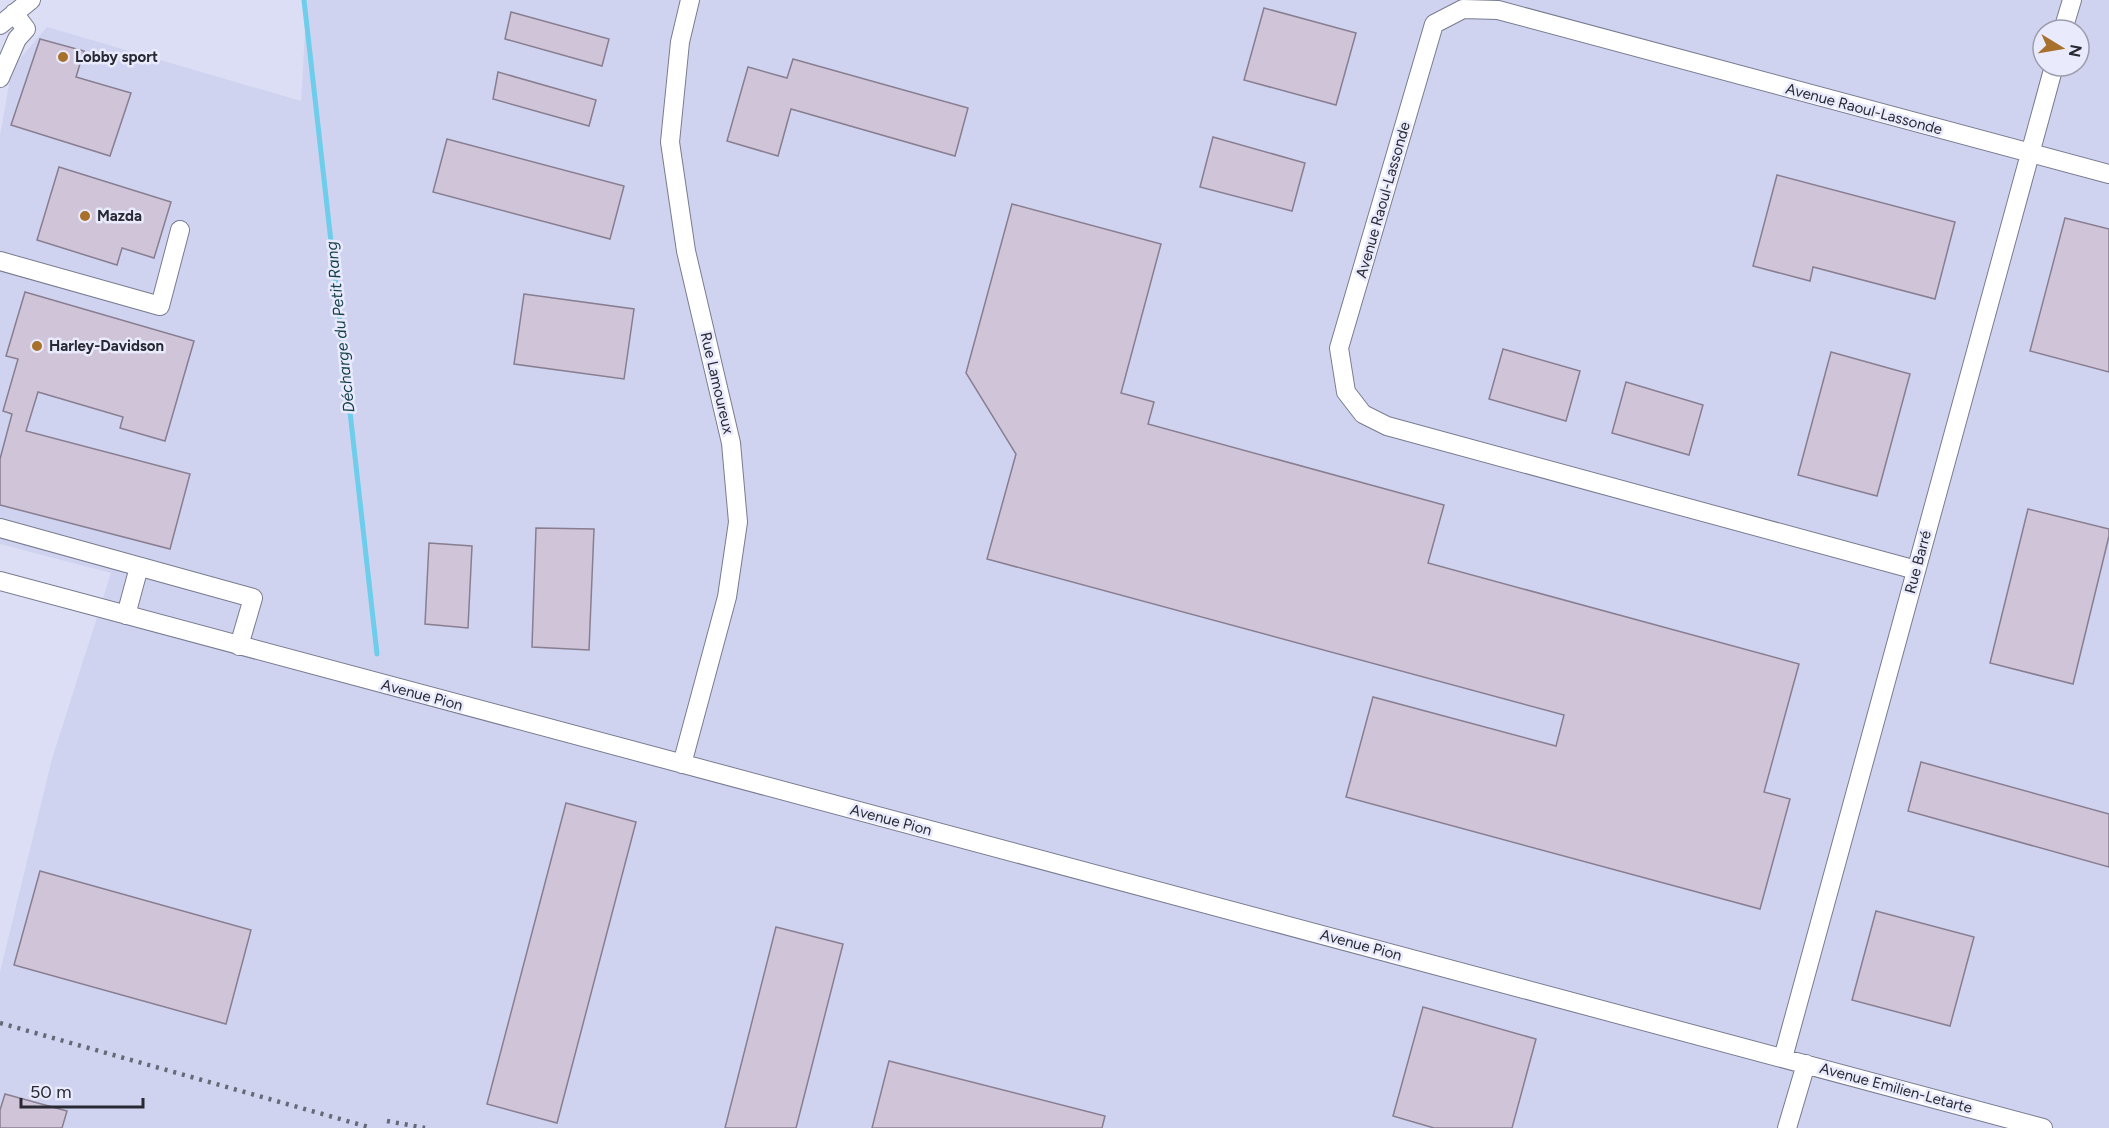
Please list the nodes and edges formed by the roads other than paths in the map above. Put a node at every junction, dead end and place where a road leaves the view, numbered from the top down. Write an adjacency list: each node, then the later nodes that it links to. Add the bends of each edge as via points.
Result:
1 (31, 0): 4 (street)
2 (690, 0): 19 (street, Rue Lamoureux, via 680,42 670,142 686,251 731,443 738,522 727,597)
3 (2072, 0): 5 (street)
4 (14, 13): 6 (street); 7 (street, via 26,29)
5 (2067, 18)
6 (0, 26)
7 (0, 78)
8 (2051, 78): 9 (street, Rue Barré)
9 (2030, 153): 10 (street); 15 (street, Rue Barré); 15 (street, Avenue Raoul-Lassonde, via 1498,10 1463,9 1434,24 1339,348 1346,392 1363,414 1387,426)
10 (2109, 174)
11 (180, 230): 12 (street, via 160,306)
12 (0, 261)
13 (0, 528): 14 (street)
14 (139, 567): 17 (street); 18 (street, via 253,598)
15 (1916, 570): 20 (street, Rue Barré)
16 (0, 581): 17 (street, Avenue Pion)
17 (126, 615): 18 (street, Avenue Pion)
18 (239, 646): 19 (street, Avenue Pion)
19 (682, 764): 20 (street, Avenue Pion)
20 (1783, 1058): 21 (street, Avenue Emilien-Letarte)
21 (1806, 1064): 22 (street); 23 (street, Avenue Emilien-Letarte)
22 (1787, 1128)
23 (2043, 1128)

